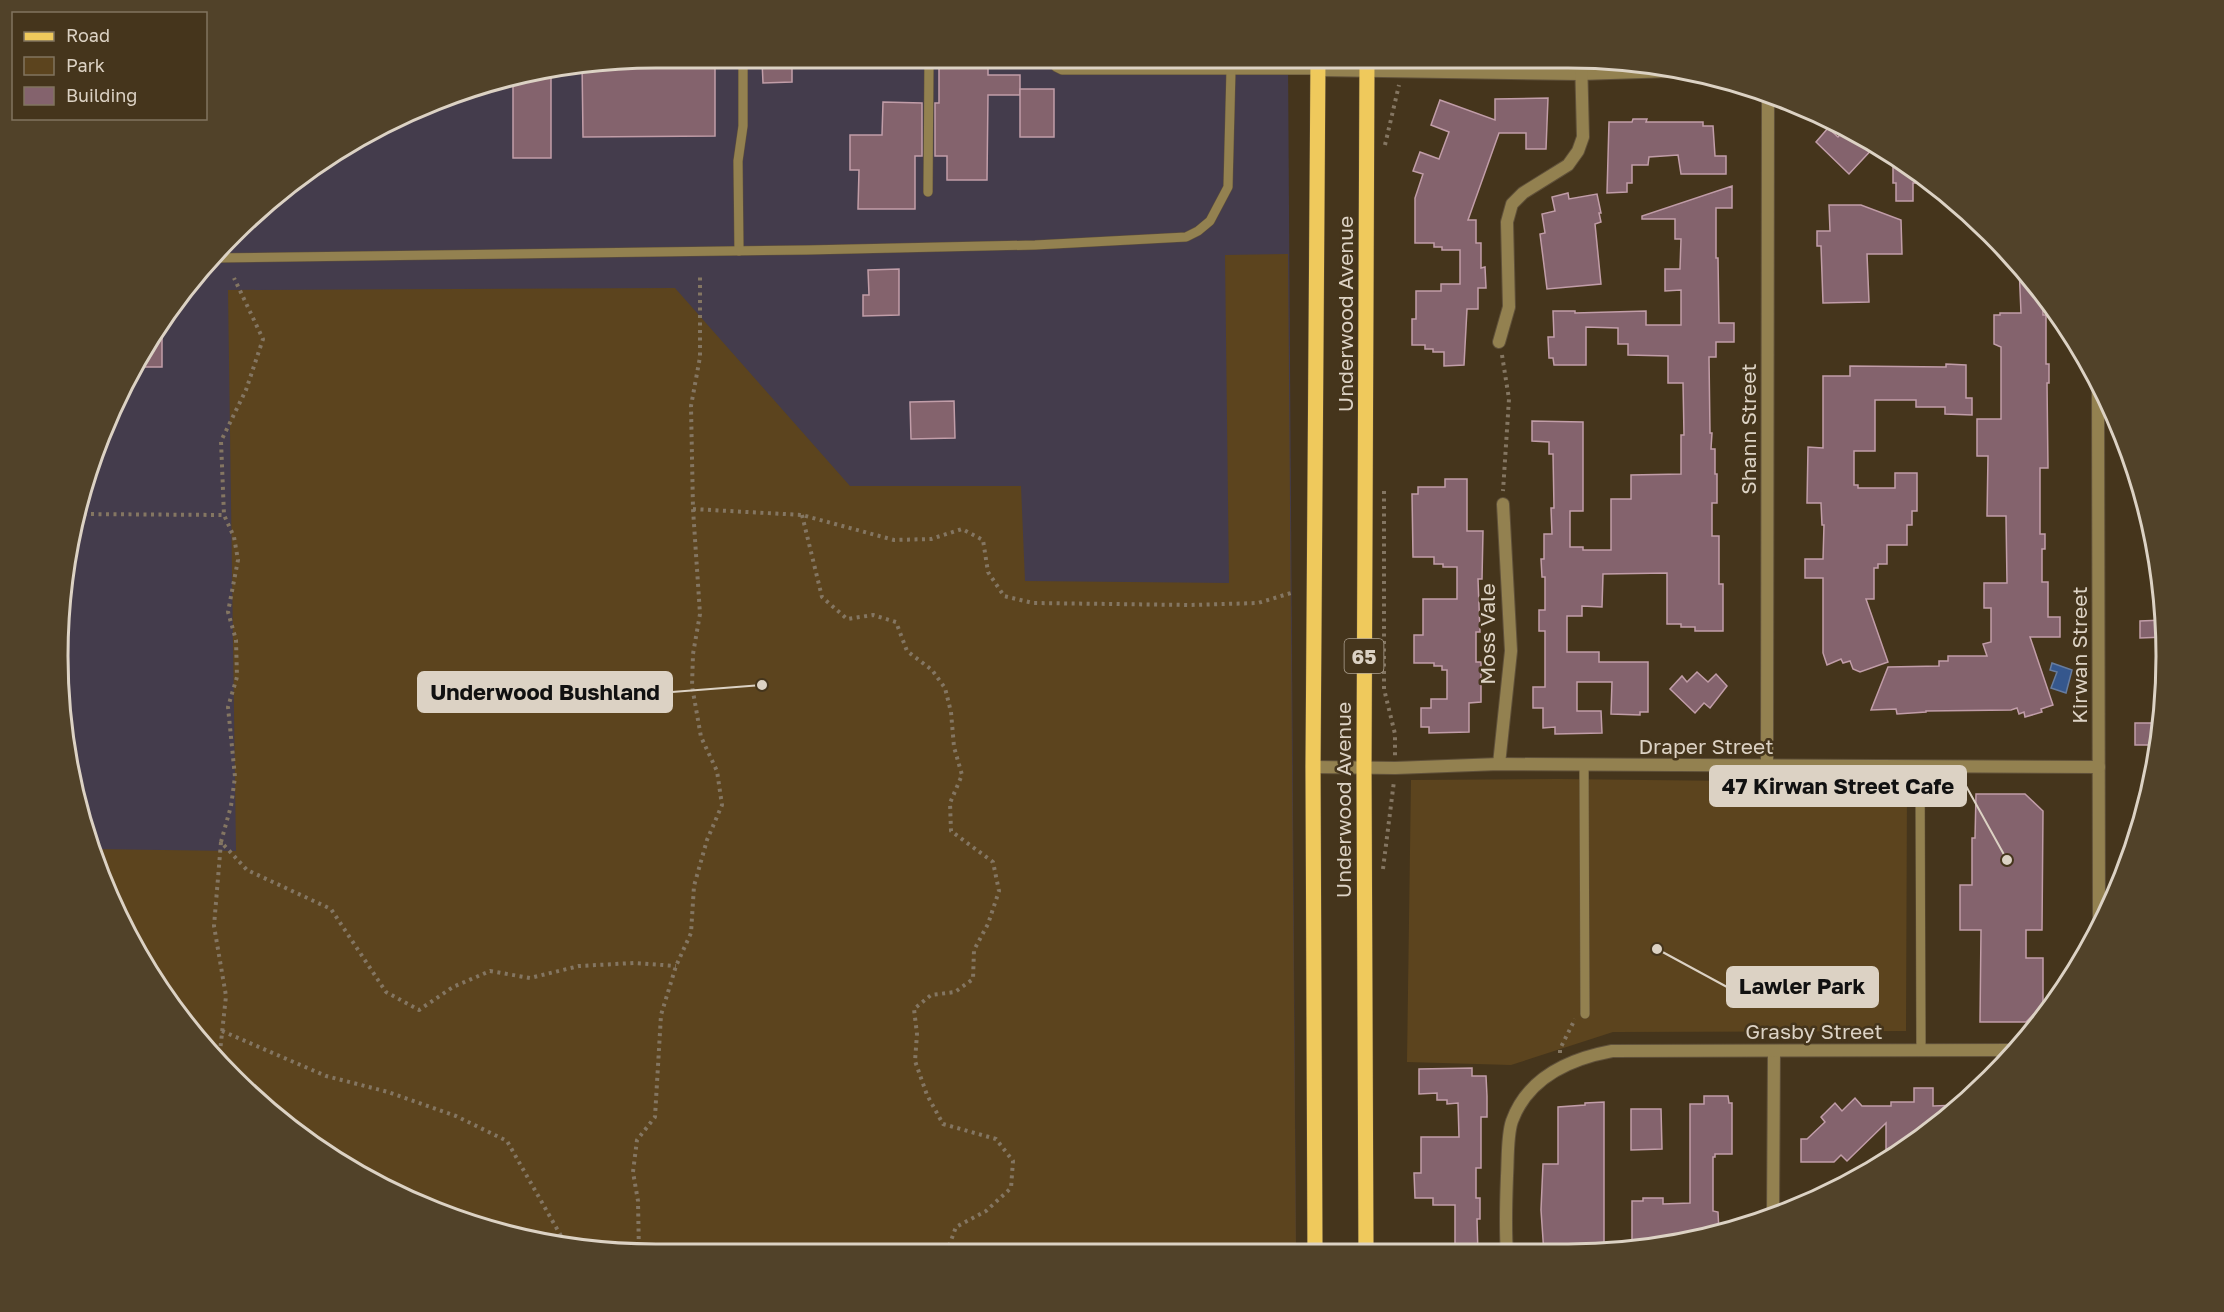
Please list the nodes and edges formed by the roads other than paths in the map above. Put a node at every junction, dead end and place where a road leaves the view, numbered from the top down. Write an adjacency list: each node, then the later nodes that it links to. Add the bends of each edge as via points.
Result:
1 (743, 68): 14 (lane)
2 (929, 68): 13 (lane)
3 (1056, 68): 9 (lane)
4 (1260, 68): 9 (lane)
5 (1318, 68): 23 (main road, Underwood Avenue / 65)
6 (1367, 68): 25 (main road, Underwood Avenue / 65)
7 (1387, 68): 11 (street)
8 (1580, 68): 11 (street)
9 (1231, 70): 14 (lane, via 1228,187 1210,221 1186,237 1035,245)
10 (1637, 72): 11 (street)
11 (1580, 74): 16 (street, via 1583,137 1578,151 1568,165 1512,204 1507,222 1509,307)
12 (1768, 103): 21 (street, Shann Street)
13 (928, 192)
14 (739, 251): 15 (lane)
15 (223, 258)
16 (1499, 342)
17 (2098, 400): 24 (street, Kirwan Street)
18 (1503, 504): 19 (street, Moss Vale, via 1511,651)
19 (1499, 764): 20 (street, Draper Street); 25 (street, Draper Street)
20 (1584, 765): 21 (street, Draper Street); 27 (lane)
21 (1767, 766): 22 (street, Draper Street)
22 (1920, 766): 24 (street, Draper Street); 28 (lane)
23 (1313, 767): 25 (street, Draper Street); 32 (main road, Underwood Avenue / 65)
24 (2099, 767): 26 (street, Kirwan Street)
25 (1364, 768): 33 (main road, Underwood Avenue / 65)
26 (2105, 897)
27 (1585, 1014)
28 (1921, 1049): 29 (street, Grasby Street); 30 (street, Grasby Street)
29 (2005, 1050)
30 (1774, 1051): 31 (street); 34 (street, Grasby Street, via 1612,1051 1563,1065 1530,1089 1512,1122)
31 (1773, 1207)
32 (1315, 1244)
33 (1366, 1244)
34 (1506, 1244)

